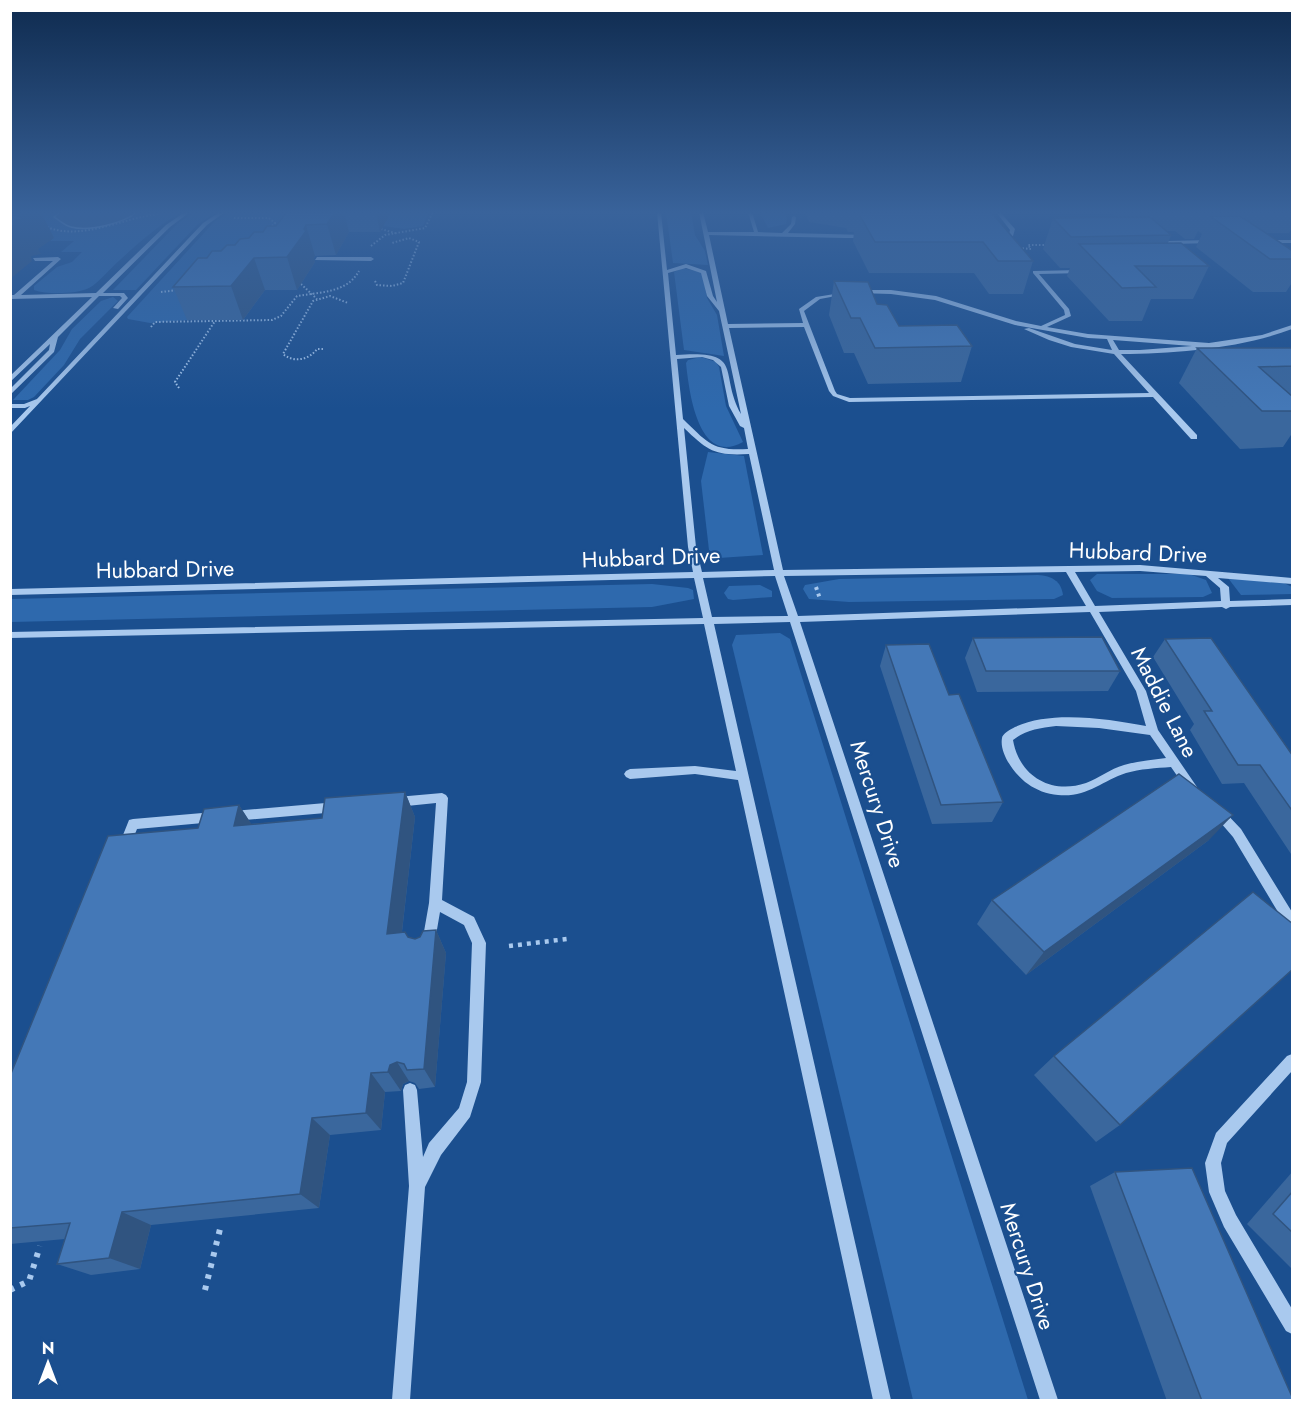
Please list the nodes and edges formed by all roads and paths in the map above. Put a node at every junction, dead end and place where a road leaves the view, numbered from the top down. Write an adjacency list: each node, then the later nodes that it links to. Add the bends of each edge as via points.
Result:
1 (36, 278): 16 (street)
2 (116, 278): 15 (street)
3 (154, 278): 13 (street)
4 (355, 278): 14 (path, via 346,287)
5 (405, 278): 10 (path, via 403,283 387,287)
6 (666, 278): 31 (street)
7 (705, 278): 19 (street, via 710,296)
8 (715, 278): 19 (street, Mercury Drive)
9 (1040, 278): 24 (street, via 1068,316)
10 (375, 281)
11 (301, 284): 14 (path)
12 (184, 288): 13 (path)
13 (140, 292): 32 (street)
14 (308, 292): 17 (path); 20 (path, via 297,296 281,316 272,320)
15 (98, 295): 16 (street); 26 (street); 32 (street, via 122,294 125,298 85,339)
16 (13, 297)
17 (317, 299): 18 (path, via 336,297); 29 (path, via 311,303 283,354 301,359)
18 (348, 303)
19 (725, 319): 21 (street); 41 (street, Mercury Drive)
20 (215, 321): 23 (path, via 155,322); 34 (path, via 175,382)
21 (804, 321): 22 (street, via 801,310 818,298 847,292 891,292 936,298); 36 (street, via 835,395 858,401)
22 (1015, 323): 24 (street); 30 (street, via 1055,341)
23 (152, 327)
24 (1041, 327): 27 (street)
25 (1293, 327): 28 (street, via 1251,340)
26 (55, 337): 33 (street); 35 (street, via 52,351)
27 (1108, 338): 28 (street); 30 (street)
28 (1208, 345): 30 (street, via 1167,352)
29 (323, 349)
30 (1117, 353): 36 (street)
31 (673, 357): 39 (street); 41 (street, via 702,355 724,366 733,406)
32 (76, 360): 37 (street)
33 (10, 381)
34 (179, 388)
35 (10, 393)
36 (1155, 395): 42 (street)
37 (41, 399): 38 (street, via 25,406); 40 (street)
38 (10, 406)
39 (679, 419): 43 (street, via 713,450); 47 (street)
40 (10, 432)
41 (750, 436): 43 (street, Mercury Drive)
42 (1194, 437)
43 (753, 451): 46 (street, Mercury Drive)
44 (1069, 568): 45 (street, Hubbard Drive); 46 (street, Hubbard Drive); 54 (street, Maddie Lane)
45 (1206, 572): 48 (street, Hubbard Drive); 53 (street, via 1224,587)
46 (779, 573): 47 (street, Hubbard Drive); 55 (street, Mercury Drive)
47 (697, 575): 50 (street, Hubbard Drive); 56 (street)
48 (1293, 580)
49 (815, 583): 51 (path)
50 (10, 592)
51 (820, 599)
52 (1293, 602): 53 (street)
53 (1226, 606): 54 (street)
54 (1093, 610): 55 (street); 58 (street, Maddie Lane, via 1142,691)
55 (796, 619): 56 (street); 80 (street, Mercury Drive)
56 (710, 621): 57 (street); 61 (street)
57 (10, 635)
58 (1154, 731): 59 (street, Maddie Lane); 59 (street, via 1099,722 1028,725 1015,729 1007,738 1008,749 1024,776 1054,791 1087,788 1127,768)
59 (1173, 762): 66 (street, Maddie Lane, via 1238,833)
60 (630, 774): 61 (street, via 695,770)
61 (744, 776): 79 (street)
62 (383, 803): 65 (street, via 442,798)
63 (348, 806): 64 (street, via 133,824)
64 (120, 857)
65 (435, 903): 69 (street); 72 (street, via 469,921 480,943 474,1082 465,1112 435,1149)
66 (1293, 923)
67 (567, 939): 68 (path)
68 (509, 946)
69 (425, 954)
70 (1293, 1061): 77 (street, via 1221,1138 1213,1163 1217,1192 1230,1221)
71 (410, 1090): 72 (street)
72 (417, 1186): 78 (street)
73 (221, 1225): 76 (path)
74 (40, 1246): 75 (path, via 29,1281)
75 (10, 1290)
76 (205, 1290)
77 (1293, 1325)
78 (401, 1401)
79 (882, 1401)
80 (1049, 1401)

